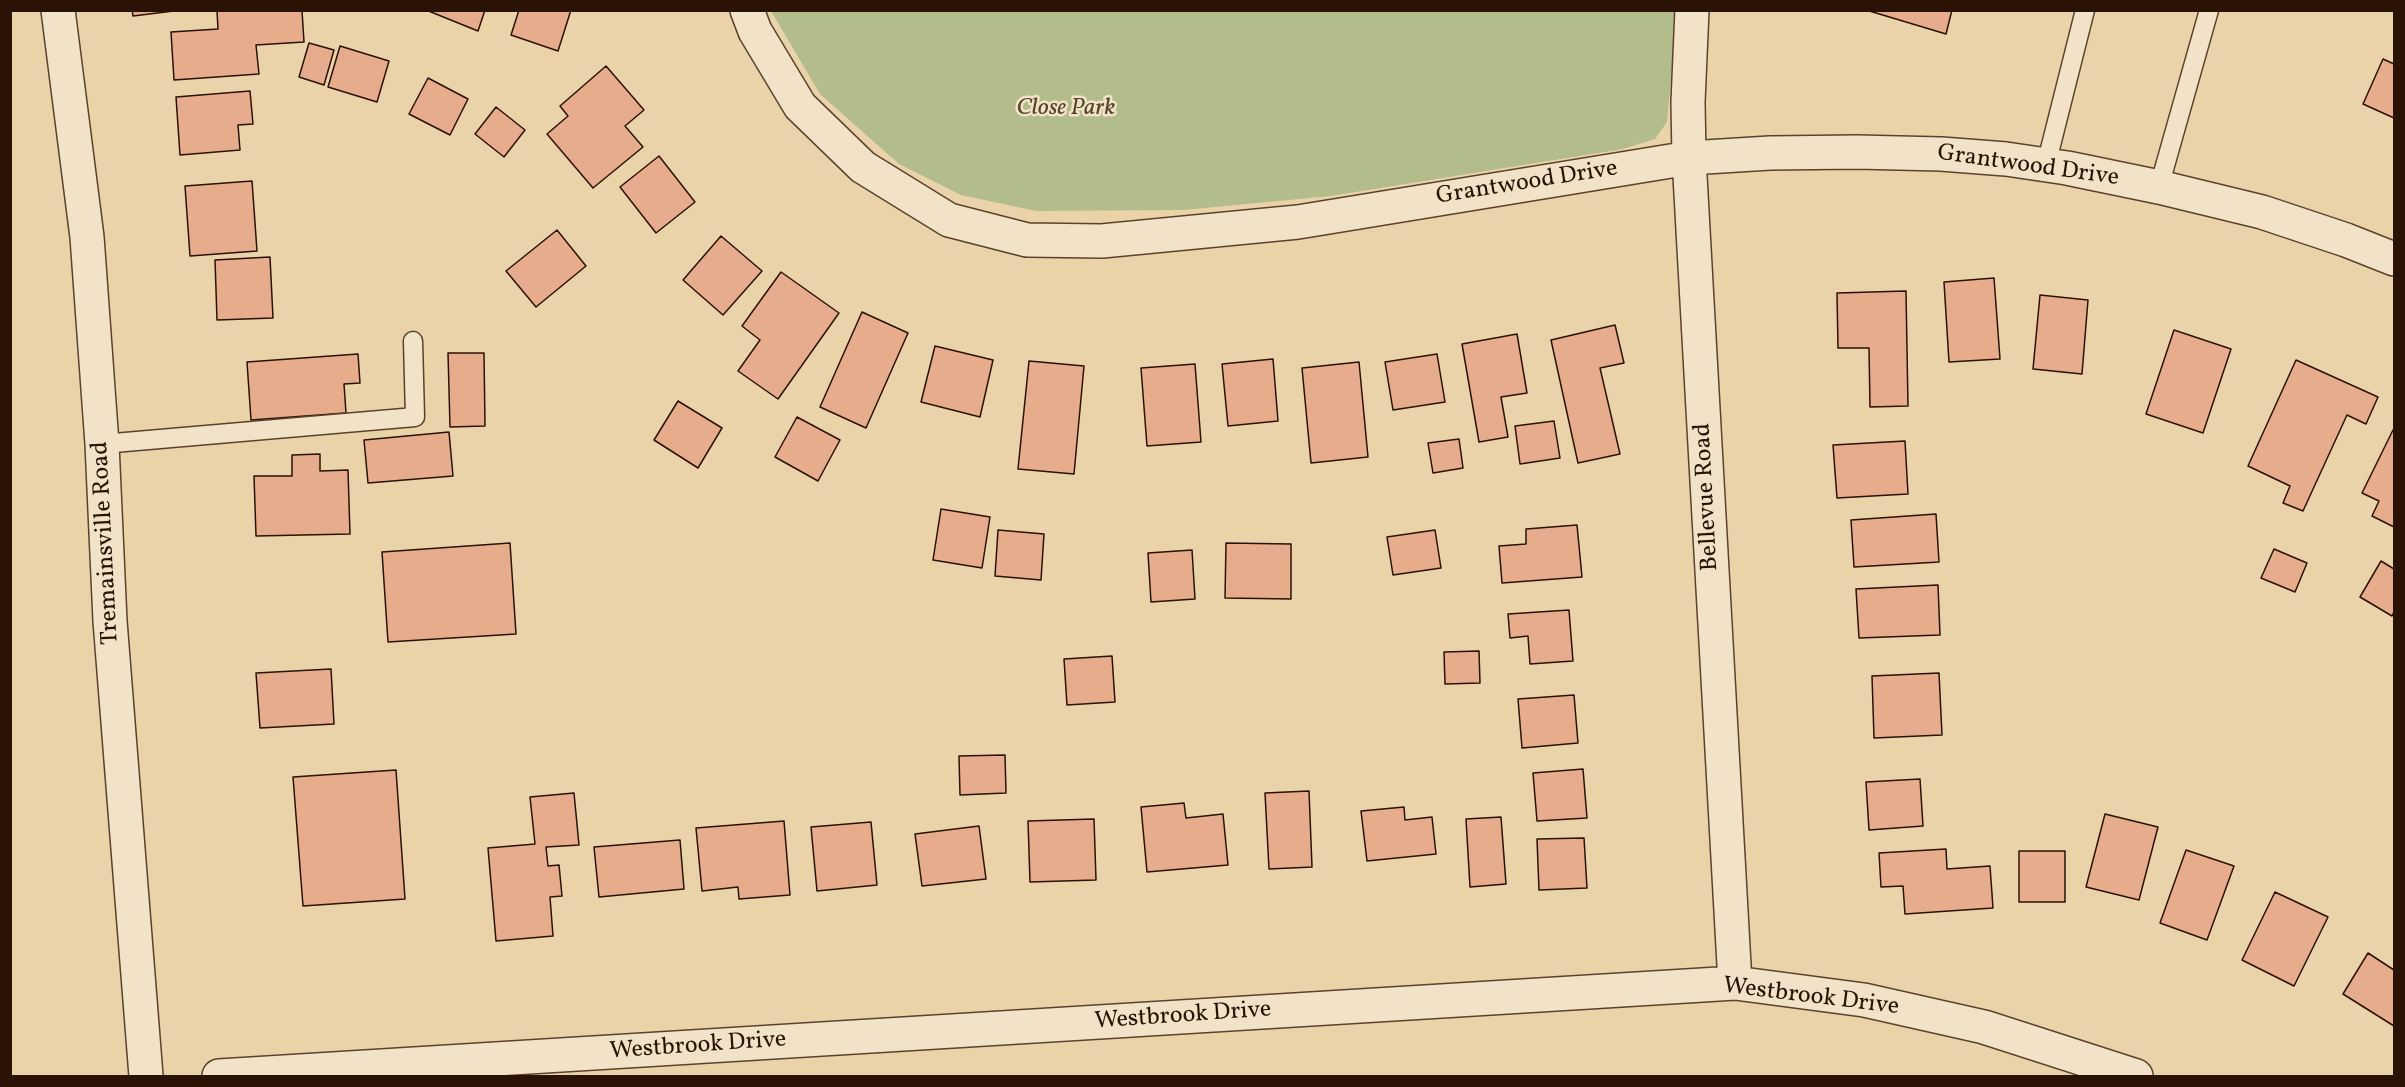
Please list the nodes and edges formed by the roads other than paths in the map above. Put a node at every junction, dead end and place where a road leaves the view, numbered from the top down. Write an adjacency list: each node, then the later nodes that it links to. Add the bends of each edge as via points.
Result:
1 (58, 10): 11 (street, Tremainsville Road, via 87,237)
2 (747, 10): 6 (street, Grantwood Drive, via 755,31 800,106 863,167 949,220 1027,240 1102,241 1298,222)
3 (1692, 10): 6 (street, Bellevue Road)
4 (2085, 10): 7 (lane)
5 (2209, 10): 8 (lane)
6 (1689, 158): 7 (street, Grantwood Drive, via 1857,152 1941,154); 12 (street, Bellevue Road)
7 (2046, 165): 8 (street, Grantwood Drive)
8 (2159, 187): 9 (street, Grantwood Drive, via 2262,212)
9 (2394, 260)
10 (413, 341): 11 (lane, via 415,417)
11 (102, 444): 13 (street, Tremainsville Road, via 110,621)
12 (1735, 983): 14 (street, Westbrook Drive); 15 (street, Westbrook Drive, via 1864,1000 1984,1027)
13 (146, 1077)
14 (219, 1077)
15 (2136, 1077)

